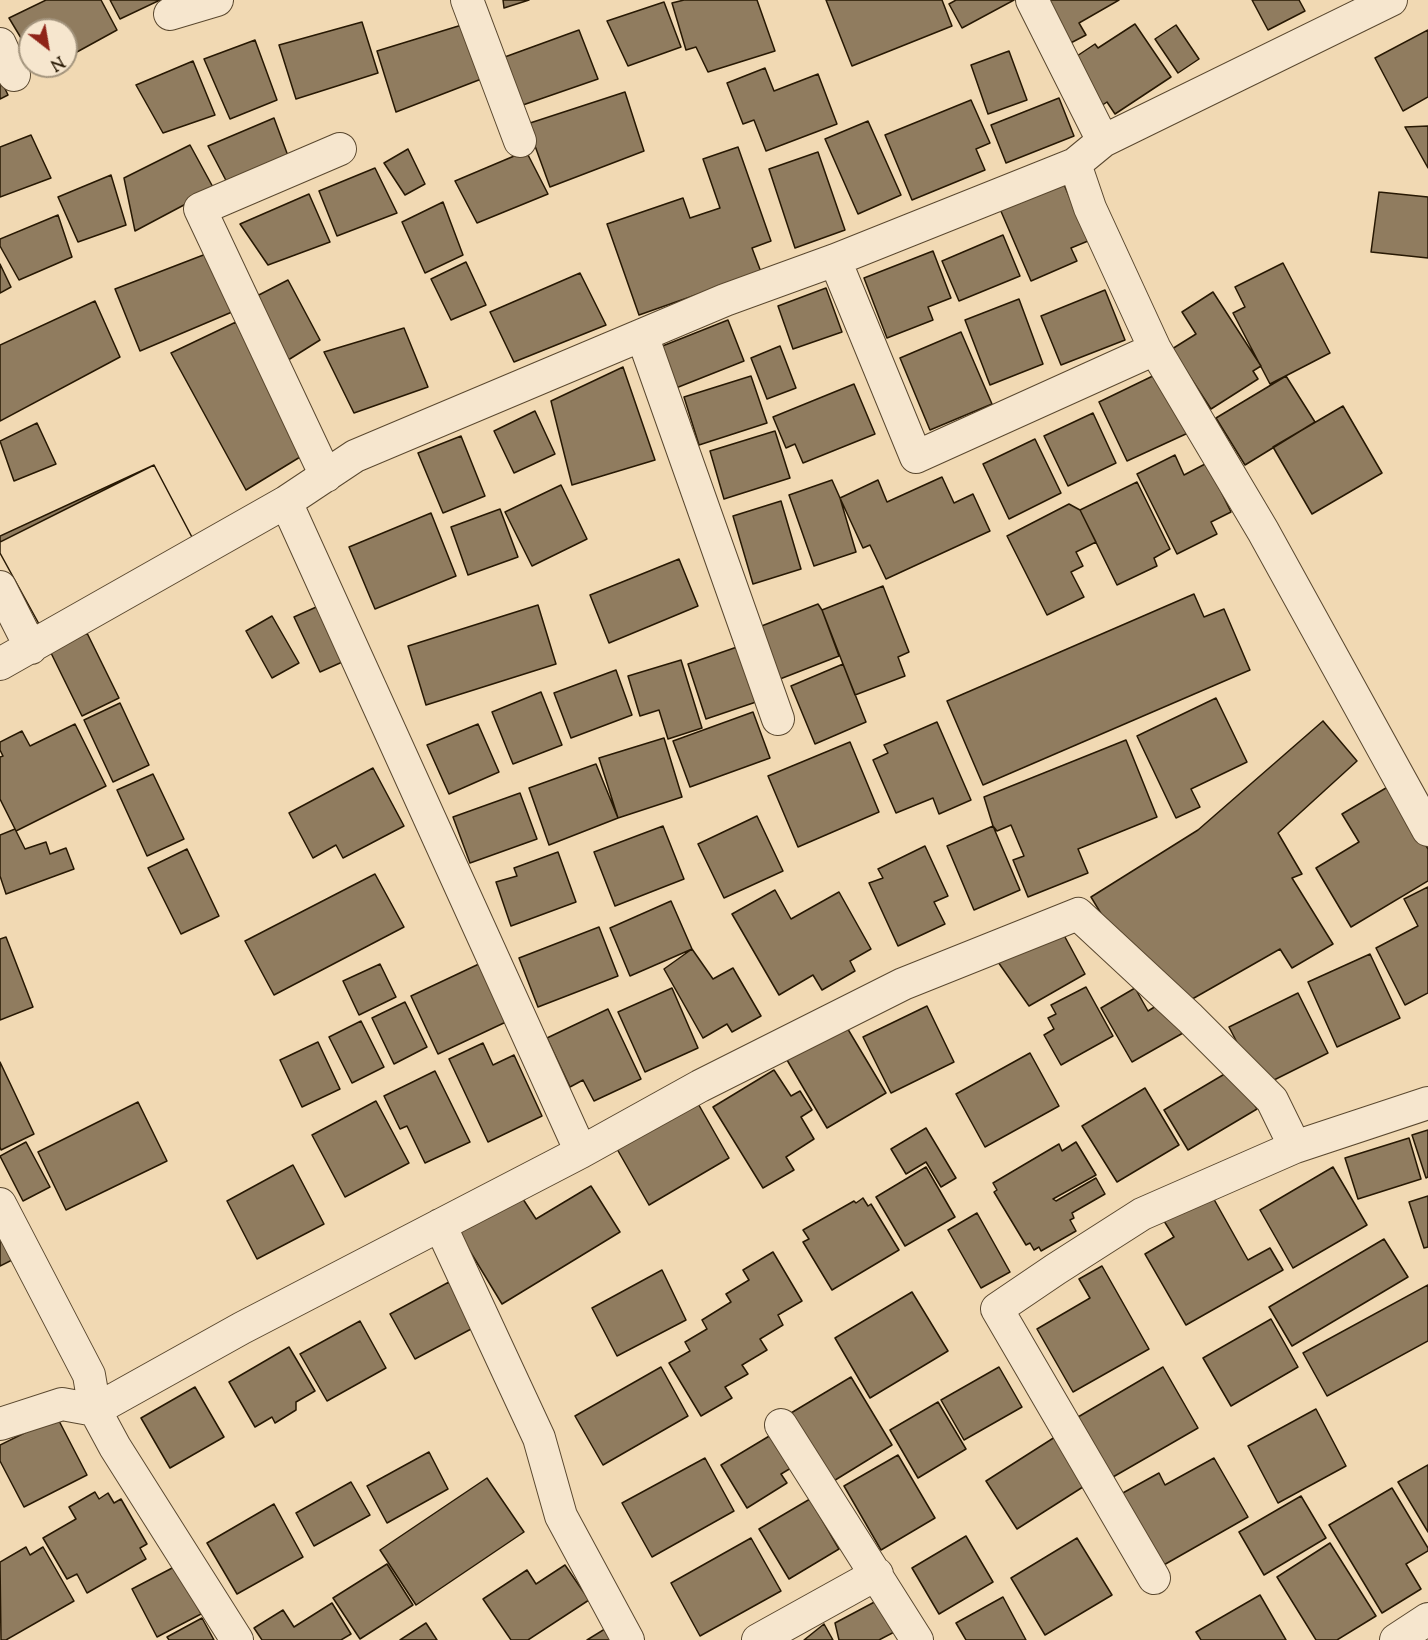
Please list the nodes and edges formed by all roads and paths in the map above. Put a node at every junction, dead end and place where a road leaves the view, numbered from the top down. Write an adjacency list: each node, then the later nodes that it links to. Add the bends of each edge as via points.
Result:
1 (217, 0): 5 (street)
2 (467, 0): 8 (street)
3 (1032, 0): 9 (street)
4 (1391, 0): 9 (street)
5 (170, 14)
6 (0, 44): 7 (street)
7 (14, 75)
8 (520, 141)
9 (1103, 141): 11 (street)
10 (340, 149): 15 (street, via 200,209)
11 (1075, 164): 12 (street); 14 (street, via 1090,208)
12 (835, 260): 13 (street, via 725,300); 14 (street, via 916,457)
13 (642, 336): 15 (street, via 355,456); 20 (street)
14 (1155, 350): 21 (street, via 1263,531)
15 (326, 476): 16 (street)
16 (286, 502): 18 (street); 24 (street)
17 (0, 587): 18 (street)
18 (31, 648): 19 (street)
19 (0, 664)
20 (778, 719)
21 (1428, 830)
22 (1428, 1103): 23 (street)
23 (1295, 1147): 24 (street, via 1272,1100 1078,914 903,984 700,1086); 31 (street, via 1142,1215 997,1309)
24 (581, 1152): 26 (street)
25 (0, 1204): 27 (street, via 89,1375)
26 (440, 1225): 27 (street); 34 (street, via 539,1438 561,1516)
27 (95, 1410): 28 (street, via 62,1404); 33 (street)
28 (0, 1424)
29 (781, 1425): 30 (street)
30 (877, 1574): 35 (street); 36 (street)
31 (1154, 1578)
32 (1428, 1619): 37 (street)
33 (237, 1640)
34 (628, 1640)
35 (759, 1640)
36 (917, 1640)
37 (1396, 1640)

